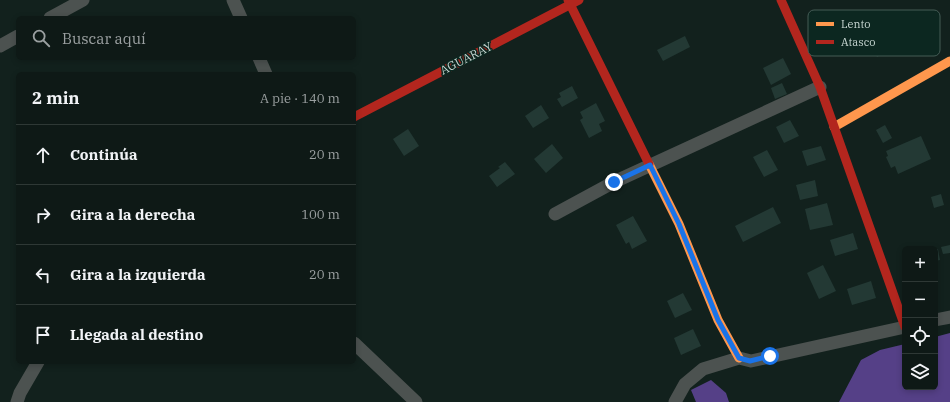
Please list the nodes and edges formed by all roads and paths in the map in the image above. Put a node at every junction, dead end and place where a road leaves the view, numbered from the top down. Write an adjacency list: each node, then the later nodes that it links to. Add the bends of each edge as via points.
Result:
1 (83, 0): 5 (street)
2 (234, 0): 6 (street)
3 (781, 0): 12 (street)
4 (572, 1): 13 (street, AGUARAY); 15 (street)
5 (54, 16)
6 (240, 16)
7 (16, 37): 8 (street)
8 (0, 46)
9 (260, 60): 11 (street)
10 (950, 62): 14 (street)
11 (265, 72)
12 (820, 87): 14 (street); 15 (street)
13 (356, 115)
14 (834, 127): 18 (street)
15 (650, 165): 16 (street); 22 (street, via 679,224 718,320)
16 (555, 214)
17 (950, 317): 19 (street)
18 (902, 319)
19 (938, 319)
20 (902, 328): 22 (street, via 750,361)
21 (356, 345): 25 (street)
22 (739, 358): 26 (street, via 703,370 685,384)
23 (37, 364): 24 (street)
24 (16, 402)
25 (416, 402)
26 (675, 402)

